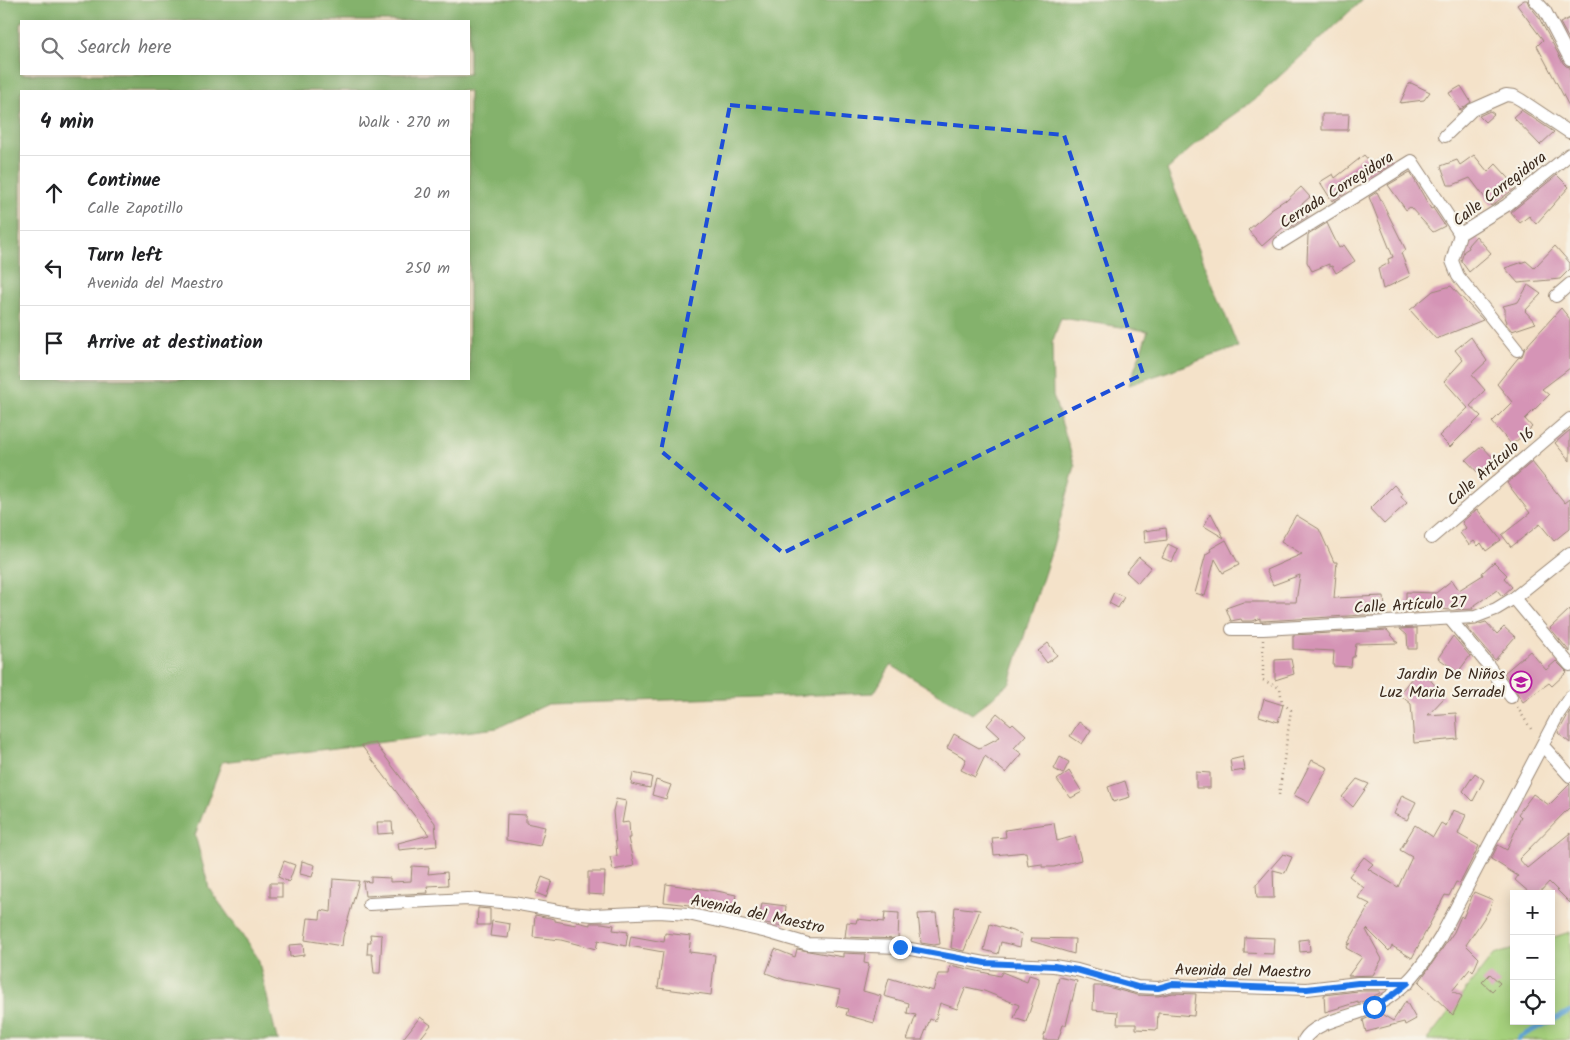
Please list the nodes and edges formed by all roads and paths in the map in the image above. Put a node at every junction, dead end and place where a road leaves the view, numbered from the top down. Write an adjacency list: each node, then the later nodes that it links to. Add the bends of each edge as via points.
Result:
1 (1535, 0): 2 (street)
2 (1570, 59)
3 (1570, 132): 4 (street, via 1514,96 1506,96 1472,110); 5 (street)
4 (1445, 136)
5 (1570, 146)
6 (1570, 154): 7 (street, Calle Corregidora, via 1507,205)
7 (1460, 234): 8 (street, Cerrada Corregidora, via 1412,161); 11 (street, Calle Corregidora, via 1452,261 1458,276)
8 (1280, 243)
9 (1570, 284): 10 (street)
10 (1556, 296)
11 (1517, 350)
12 (1570, 419): 13 (street, Calle Artículo 16)
13 (1430, 538)
14 (1570, 553): 15 (street, Calle Artículo 27)
15 (1514, 598): 16 (street, Calle Artículo 27, via 1475,617); 19 (street)
16 (1450, 619): 18 (street, Calle Artículo 27); 20 (street)
17 (1232, 629): 18 (street, Calle Artículo 27)
18 (1263, 629): 24 (path, via 1263,680 1280,688 1282,703 1291,710)
19 (1570, 666)
20 (1511, 697): 22 (path)
21 (1570, 697): 22 (street)
22 (1542, 746): 23 (street); 26 (street, via 1440,938)
23 (1570, 776)
24 (1279, 795)
25 (369, 904): 26 (street, Avenida del Maestro, via 468,899 578,914 688,914 808,944 900,947 985,963 1054,966 1137,987 1158,988 1172,984 1307,989 1358,983)
26 (1408, 983): 27 (street, via 1374,1007 1318,1027)
27 (1304, 1040)

